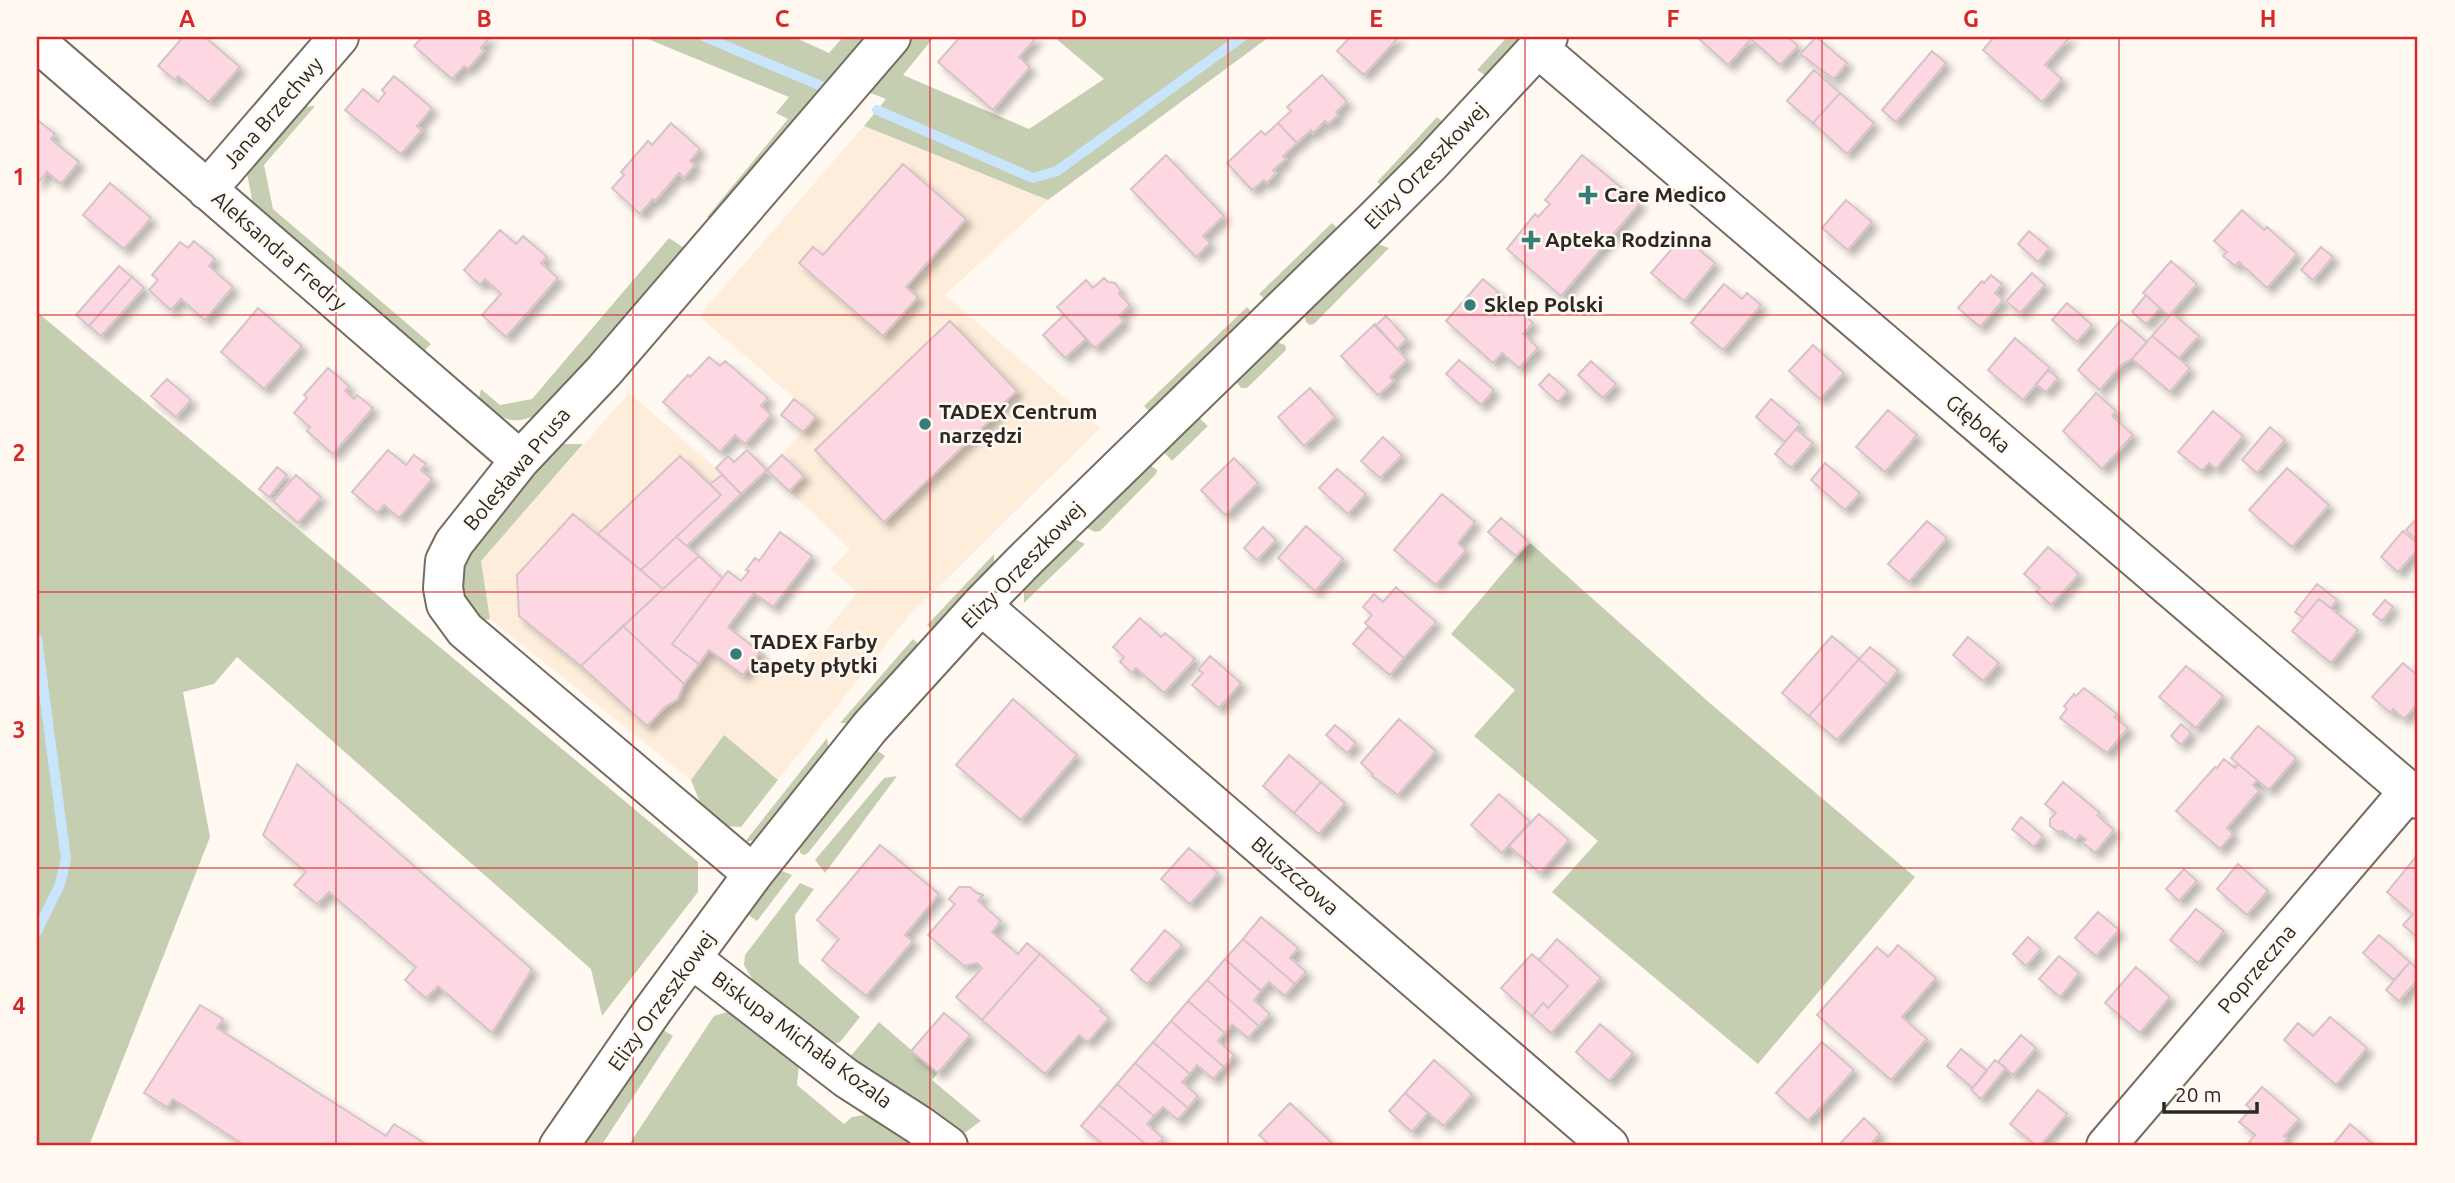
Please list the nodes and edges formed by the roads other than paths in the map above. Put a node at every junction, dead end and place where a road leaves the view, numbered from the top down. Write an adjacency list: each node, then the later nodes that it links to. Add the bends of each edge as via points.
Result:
1 (339, 37): 5 (street, Jana Brzechwy)
2 (891, 37): 6 (street, Bolesława Prusa, via 604,371)
3 (37, 42): 5 (street, Aleksandra Fredry)
4 (1543, 43): 7 (street, Elizy Orzeszkowej, via 1373,222); 8 (street, Głęboka)
5 (207, 190): 6 (street, Aleksandra Fredry)
6 (520, 460): 9 (street, Bolesława Prusa, via 454,543 442,576 446,604 465,631)
7 (981, 605): 9 (street, Elizy Orzeszkowej, via 870,727); 13 (street, Bluszczowa)
8 (2414, 795): 14 (street, Poprzeczna)
9 (753, 874): 10 (street, Elizy Orzeszkowej)
10 (691, 958): 11 (street, Elizy Orzeszkowej); 12 (street, Biskupa Michała Kozala, via 846,1078)
11 (559, 1146)
12 (948, 1146)
13 (1609, 1146)
14 (2106, 1146)

